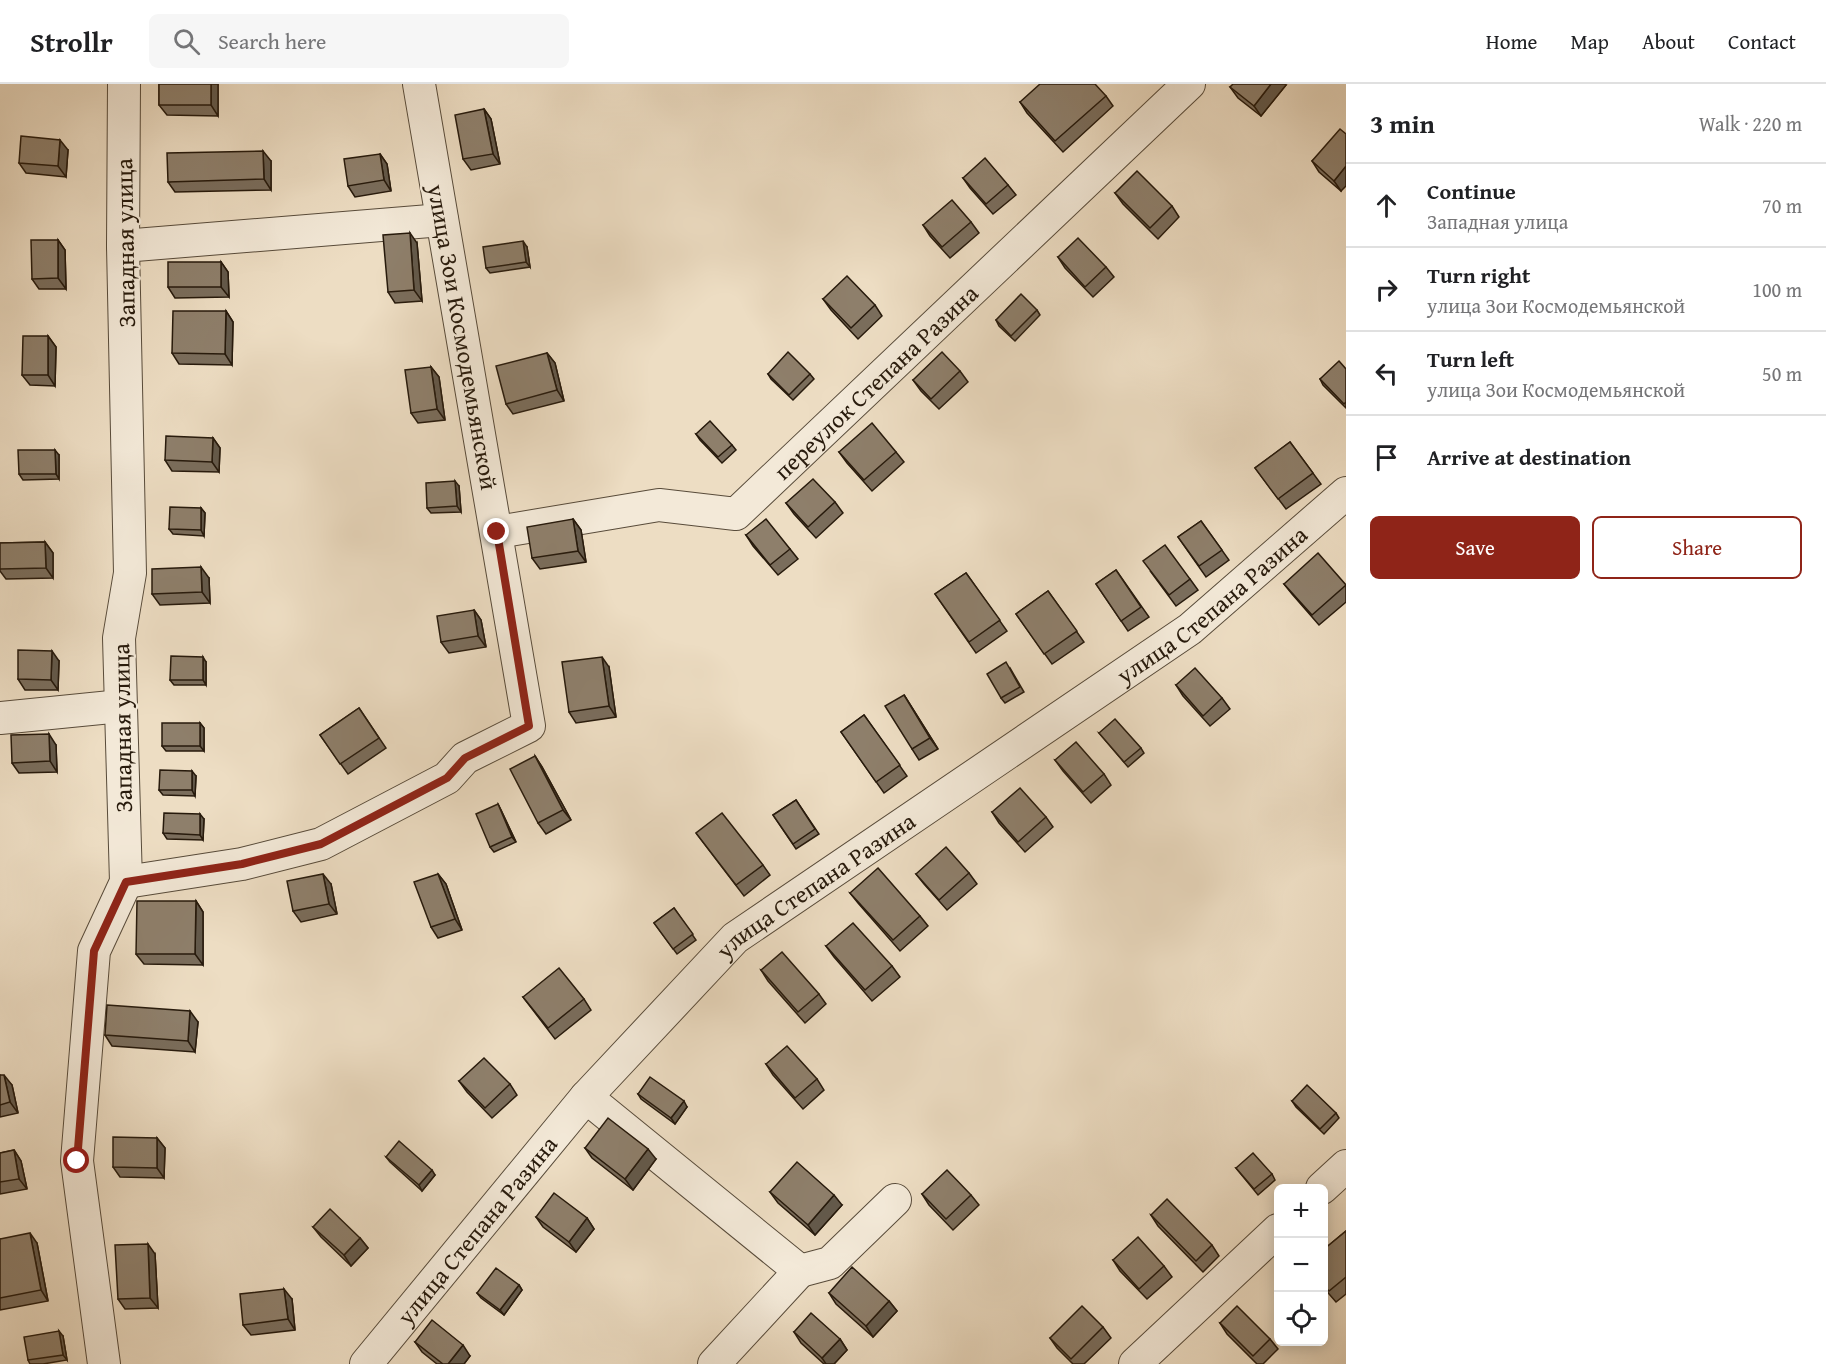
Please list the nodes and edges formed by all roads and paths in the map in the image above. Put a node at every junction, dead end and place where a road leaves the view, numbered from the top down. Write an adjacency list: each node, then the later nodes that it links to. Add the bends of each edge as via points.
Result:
1 (124, 84): 5 (street, Западная улица)
2 (419, 84): 4 (street, улица Зои Космодемьянской)
3 (1189, 84): 7 (street, переулок Степана Разина, via 736,514 659,506)
4 (442, 220): 5 (street); 7 (street, улица Зои Космодемьянской)
5 (123, 246): 8 (street, Западная улица, via 130,573 119,638)
6 (1346, 493): 11 (street, улица Степана Разина, via 1190,628 735,938)
7 (497, 532): 10 (street, улица Зои Космодемьянской, via 529,726 465,758 447,778 321,844 242,864)
8 (121, 706): 9 (street); 10 (street, Западная улица)
9 (0, 718)
10 (126, 882): 17 (street, Западная улица, via 94,951 77,1161)
11 (586, 1096): 16 (street); 18 (street, улица Степана Разина)
12 (1346, 1166): 13 (street)
13 (1326, 1184)
14 (895, 1200): 16 (street, via 830,1263)
15 (1274, 1234): 20 (street)
16 (800, 1271): 19 (street)
17 (104, 1364)
18 (366, 1364)
19 (714, 1364)
20 (1135, 1364)

